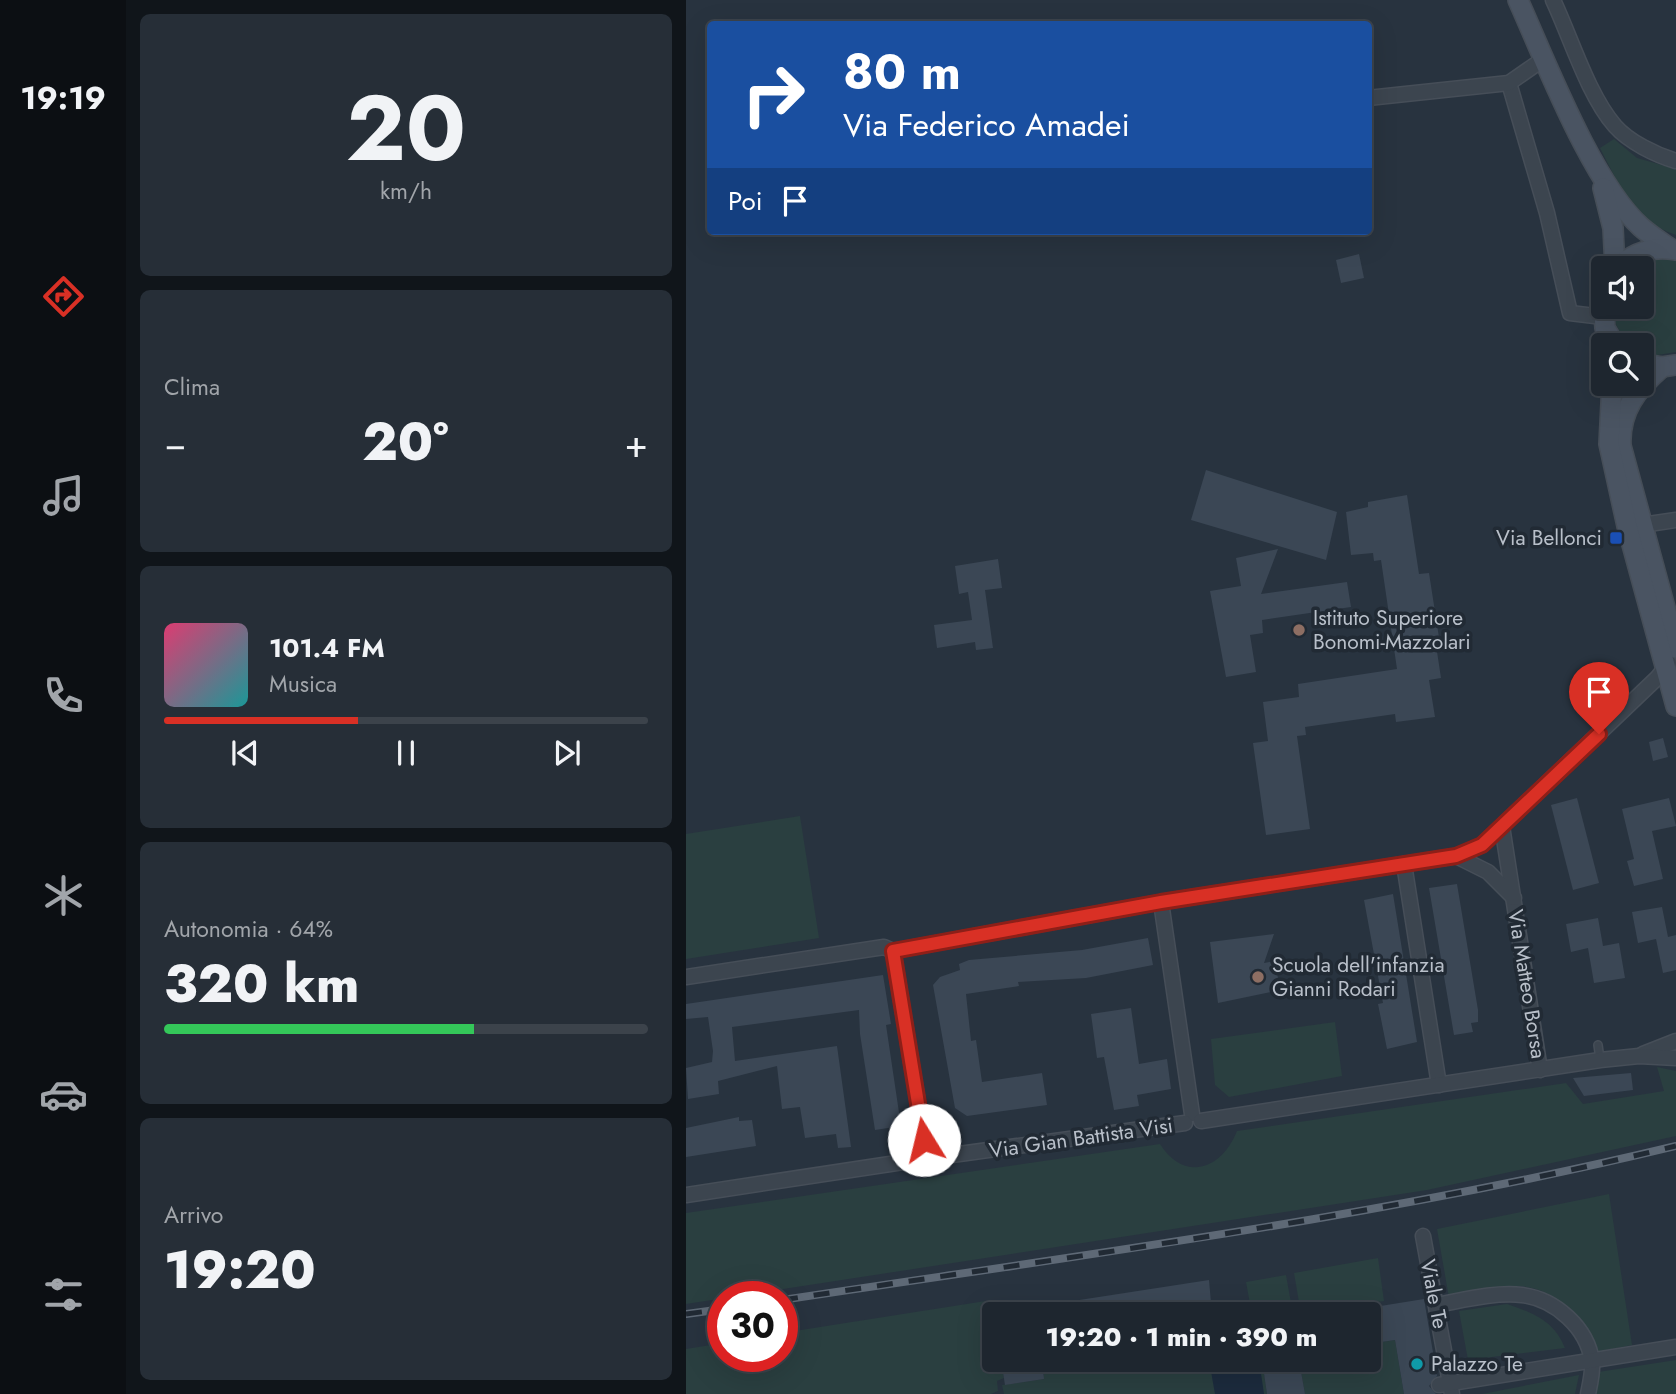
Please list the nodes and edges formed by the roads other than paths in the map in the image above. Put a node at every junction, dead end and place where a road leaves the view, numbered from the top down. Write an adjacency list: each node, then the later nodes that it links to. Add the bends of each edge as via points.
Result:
1 (1518, 0): 3 (street)
2 (1553, 0): 7 (street, via 1598,100 1616,127)
3 (1545, 58): 4 (street); 6 (street)
4 (1509, 83): 5 (street); 11 (street, via 1570,313)
5 (1372, 98)
6 (1593, 160): 8 (street, via 1616,199 1640,227); 9 (street, via 1608,202)
7 (1676, 161)
8 (1674, 250): 10 (street, via 1650,250)
9 (1615, 256)
10 (1634, 256)
11 (1607, 327)
12 (1669, 366): 15 (street, via 1634,394 1620,429)
13 (1611, 396): 18 (street, via 1609,444 1626,526)
14 (1676, 520): 15 (street)
15 (1642, 525): 16 (street)
16 (1667, 613): 17 (street); 18 (street, via 1664,632 1671,657)
17 (1676, 649)
18 (1666, 669): 19 (street); 20 (street)
19 (1676, 706)
20 (1502, 826): 21 (street, via 1482,845); 23 (street, Via Matteo Borsa)
21 (1456, 856): 22 (street); 23 (street, Via Matteo Borsa, via 1488,872)
22 (1404, 864): 24 (street); 33 (street)
23 (1514, 898): 32 (street, Via Matteo Borsa)
24 (1161, 902): 25 (street); 34 (street)
25 (893, 951): 26 (street, via 884,947); 35 (street, via 924,1140)
26 (686, 977)
27 (1676, 1041): 29 (street, Via Gian Battista Visi)
28 (1598, 1045): 31 (lane)
29 (1639, 1056): 30 (street, Via Gian Battista Visi); 31 (street, Via Gian Battista Visi)
30 (1676, 1058)
31 (1600, 1060): 32 (street, Via Gian Battista Visi)
32 (1540, 1070): 33 (street, Via Gian Battista Visi)
33 (1439, 1085): 34 (street, Via Gian Battista Visi)
34 (1193, 1119): 35 (street, Via Gian Battista Visi)
35 (923, 1159): 36 (street, Via Gian Battista Visi)
36 (686, 1195)
37 (1423, 1236): 38 (street, Viale Te)
38 (1436, 1305): 40 (street, via 1504,1294 1539,1299 1577,1326); 41 (street, Viale Te)
39 (1676, 1347): 40 (street)
40 (1592, 1361): 41 (street); 42 (street)
41 (1447, 1387)
42 (1588, 1394)

